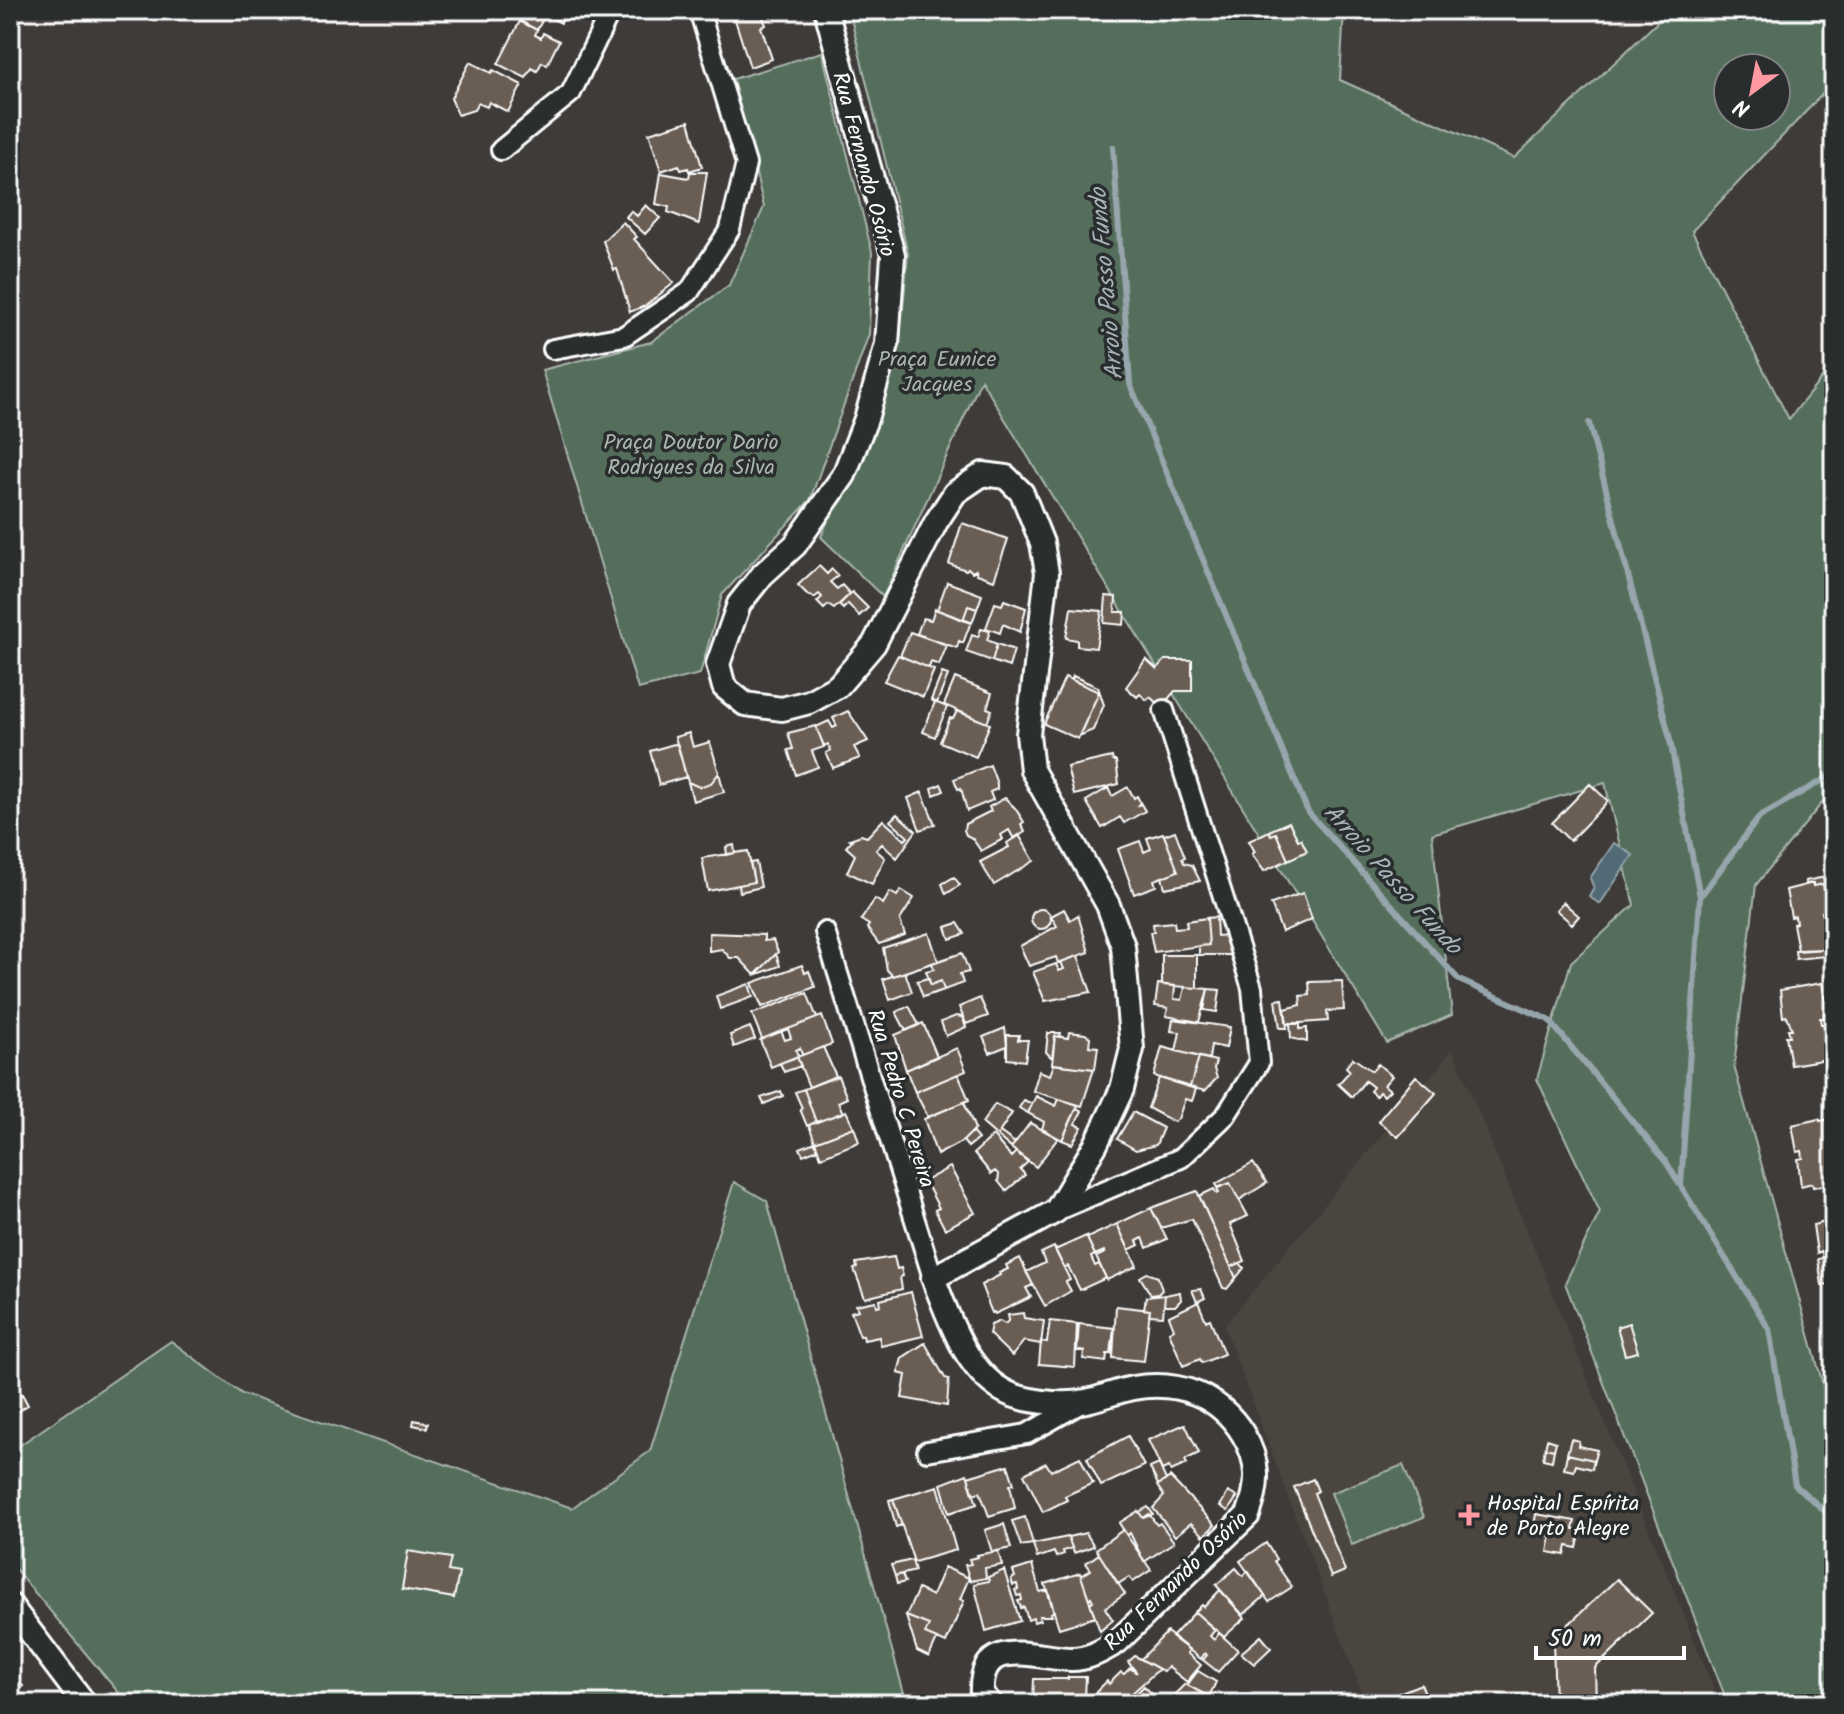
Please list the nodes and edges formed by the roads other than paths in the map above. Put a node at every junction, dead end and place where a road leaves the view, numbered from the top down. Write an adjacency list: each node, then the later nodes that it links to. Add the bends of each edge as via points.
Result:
1 (611, 10): 4 (street, via 571,93)
2 (699, 10): 5 (street, via 746,164 730,229 689,292 624,336)
3 (826, 10): 8 (street, Rua Fernando Osório, via 893,255 887,344 844,475 795,545 739,604 718,664 724,687 745,704 782,709 838,686 874,644 955,493 983,474 1006,477 1022,493 1042,543 1047,573 1028,734 1032,770 1108,905 1123,946 1132,1049 1122,1089)
4 (501, 150)
5 (553, 349)
6 (1164, 710): 8 (street, via 1252,988 1259,1063 1226,1115 1181,1158)
7 (825, 932): 9 (street, Rua Pedro C Pereira)
8 (1056, 1211): 9 (street)
9 (933, 1278): 10 (street, Rua Fernando Osório, via 974,1365 1003,1391 1039,1402)
10 (1083, 1402): 11 (street, Rua Fernando Osório, via 1027,1434); 14 (street, Rua Fernando Osório, via 1134,1388 1202,1395 1229,1413 1254,1452 1256,1495 1248,1515 1106,1649 1073,1659 995,1656 981,1680 982,1694)
11 (927, 1451)
12 (10, 1605): 13 (street)
13 (85, 1704)
14 (991, 1704)

